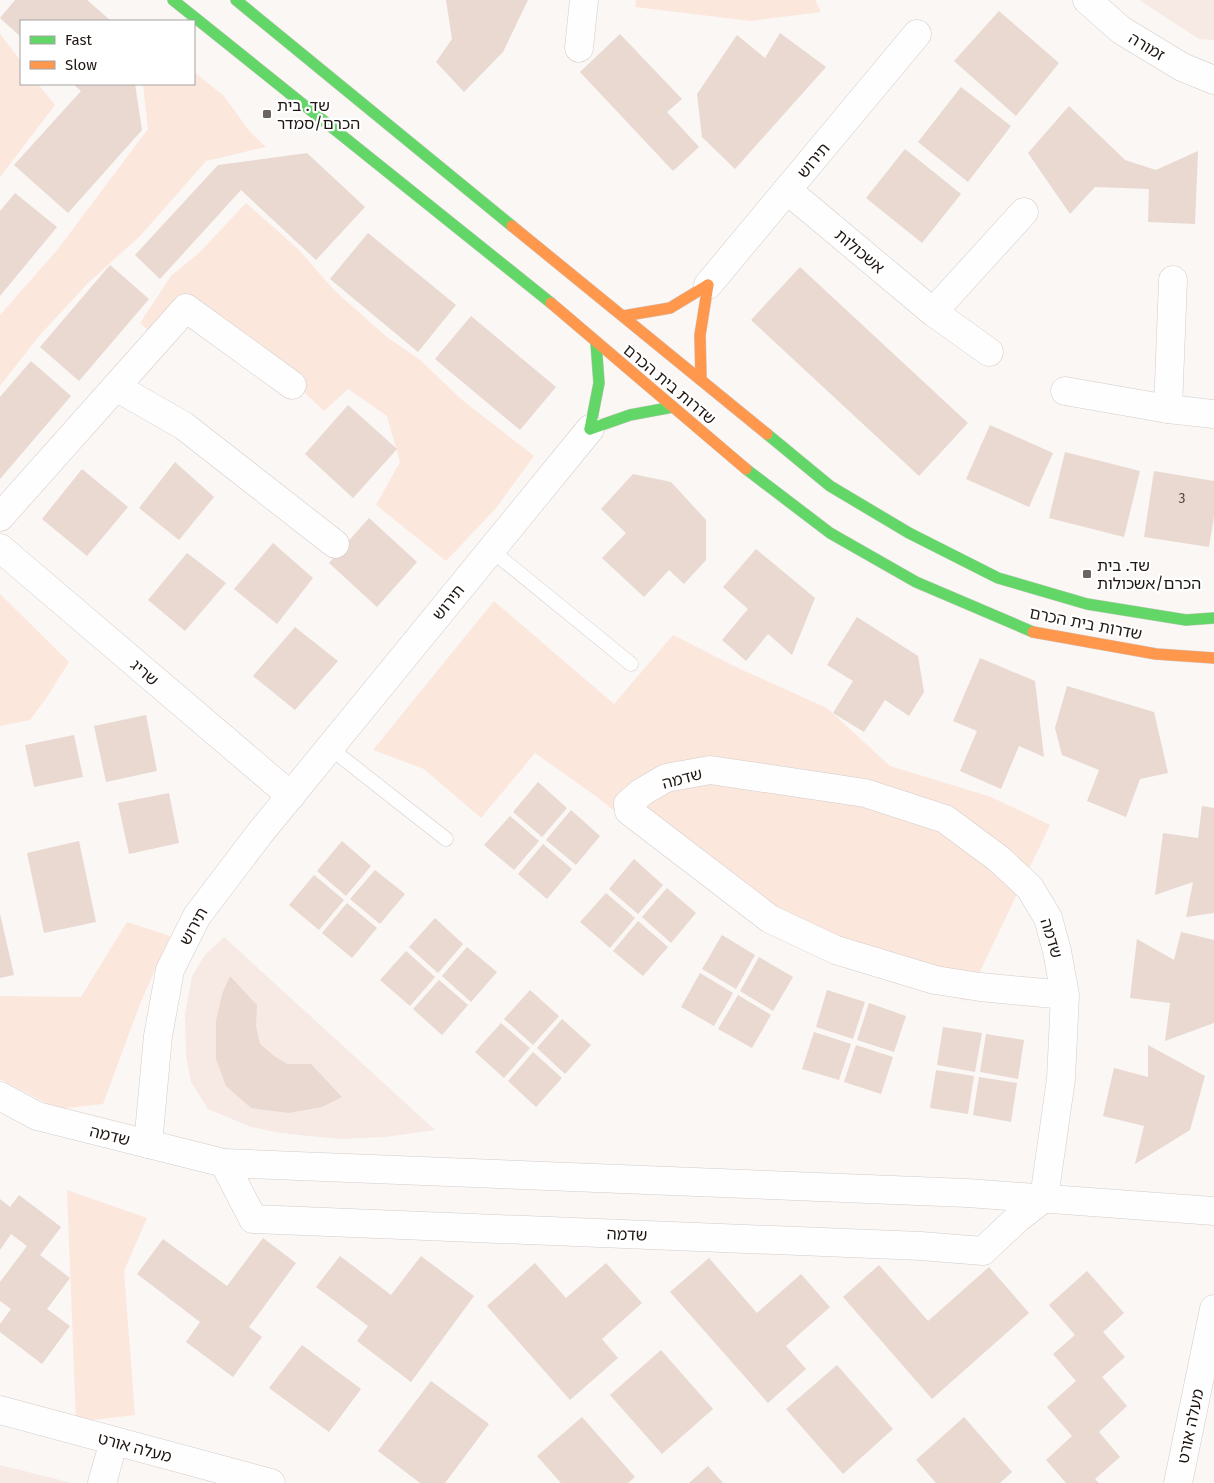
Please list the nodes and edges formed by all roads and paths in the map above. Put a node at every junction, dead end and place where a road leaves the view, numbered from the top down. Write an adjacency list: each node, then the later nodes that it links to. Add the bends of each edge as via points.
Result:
1 (173, 0): 14 (street, שדרות בית הכרם)
2 (236, 0): 13 (street, שדרות בית הכרם)
3 (584, 0): 6 (street)
4 (1087, 0): 7 (street, זמורה, via 1121,30 1182,67)
5 (917, 34): 8 (street, תירוש)
6 (579, 48)
7 (1214, 80)
8 (787, 190): 11 (street, תירוש); 12 (street, אשכולות)
9 (1024, 212): 12 (street)
10 (1173, 280): 21 (street)
11 (708, 285): 13 (street, via 670,308); 16 (street, via 700,335)
12 (932, 312): 15 (street, אשכולות)
13 (623, 316): 16 (street, שדרות בית הכרם)
14 (596, 343): 20 (street, שדרות בית הכרם); 23 (street, via 599,384)
15 (989, 352)
16 (701, 380): 28 (street, שדרות בית הכרם, via 830,486 909,533 998,578 1087,604 1186,620)
17 (292, 385): 18 (street, via 186,308)
18 (116, 387): 24 (street); 25 (street, via 184,426)
19 (1065, 391): 21 (street)
20 (673, 407): 23 (street, via 630,415); 29 (street, שדרות בית הכרם, via 738,463 830,533 916,582 1030,631 1156,654)
21 (1168, 409): 22 (street)
22 (1214, 414)
23 (590, 429): 27 (street, תירוש)
24 (0, 517)
25 (335, 544)
26 (0, 548): 32 (street, שריג)
27 (491, 550): 30 (lane); 31 (street, תירוש)
28 (1214, 618)
29 (1214, 658)
30 (632, 664)
31 (330, 748): 32 (street, תירוש); 33 (lane)
32 (290, 796): 36 (street, תירוש, via 197,916 170,970 158,1036)
33 (446, 839)
34 (1065, 995): 34 (street, שדמה, via 1048,918 1030,888 999,859 944,819 865,792 710,770 666,778 628,804 629,811 770,919 836,950 936,980); 38 (street, שדמה, via 1061,1079)
35 (0, 1096): 36 (street, שדמה, via 37,1116)
36 (148, 1144): 37 (street, שדמה)
37 (224, 1163): 38 (street, שדמה); 38 (street, שדמה, via 253,1219 983,1251)
38 (1044, 1198): 39 (street, שדמה)
39 (1214, 1211)
40 (1214, 1310): 45 (street, מעלה אורט)
41 (0, 1410): 42 (street, מעלה אורט)
42 (114, 1441): 43 (street); 44 (street, מעלה אורט)
43 (102, 1483)
44 (271, 1483)
45 (1178, 1483)

